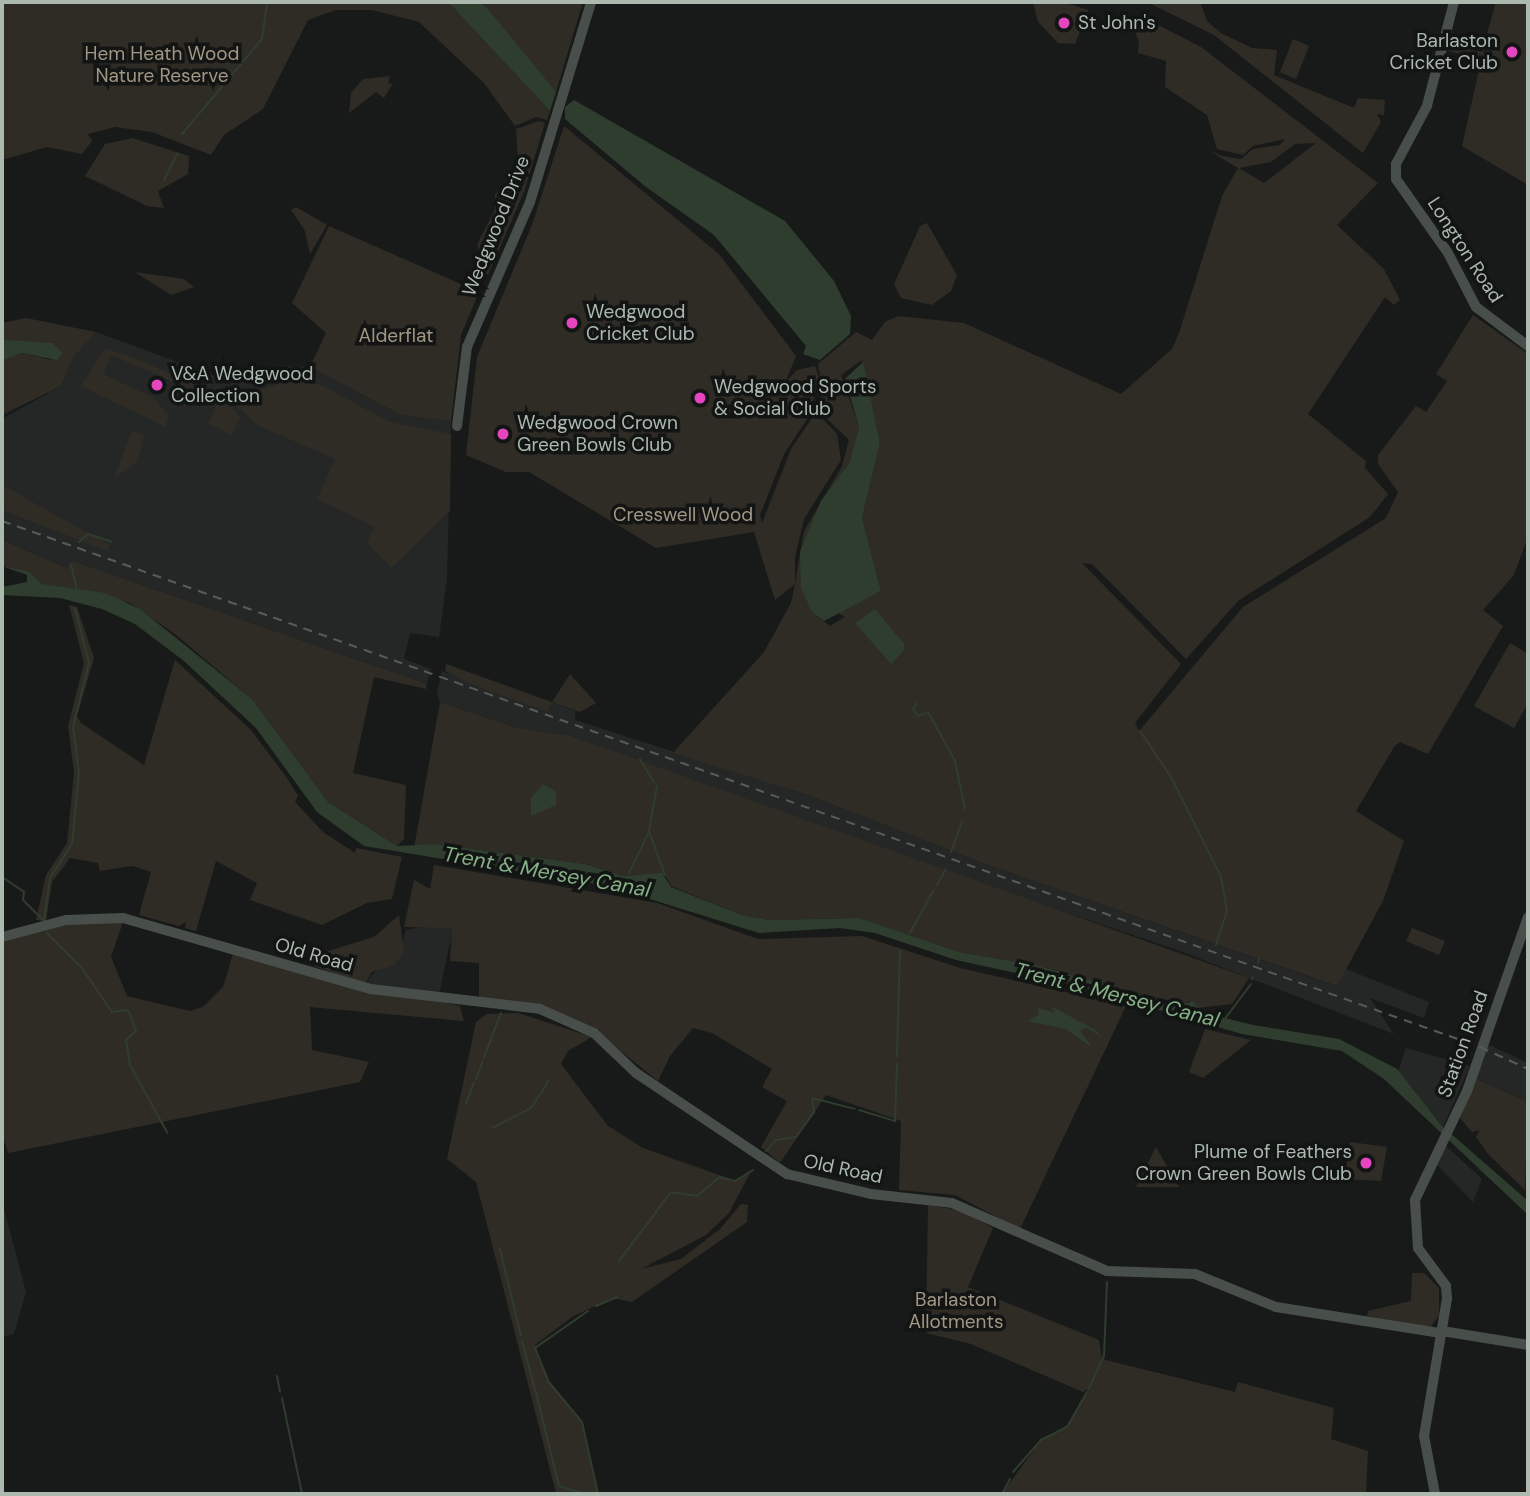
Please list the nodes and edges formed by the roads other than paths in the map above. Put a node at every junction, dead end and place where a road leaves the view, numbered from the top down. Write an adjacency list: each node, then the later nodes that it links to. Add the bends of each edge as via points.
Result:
1 (590, 2): 4 (street, Wedgwood Drive, via 530,202 467,347)
2 (1454, 2): 3 (street, Longton Road, via 1427,106 1396,164 1396,179 1448,253 1476,307)
3 (1528, 346)
4 (457, 426)
5 (1528, 917): 7 (street, Station Road, via 1473,1075 1418,1185 1415,1226 1420,1251 1446,1286)
6 (2, 937): 7 (street, Old Road, via 66,920 123,918 371,989 528,1007 568,1018 594,1033 636,1073 795,1177 952,1203 1107,1271 1195,1274 1276,1307)
7 (1442, 1332): 8 (street, Old Road); 9 (street, via 1424,1436)
8 (1528, 1345)
9 (1435, 1494)

